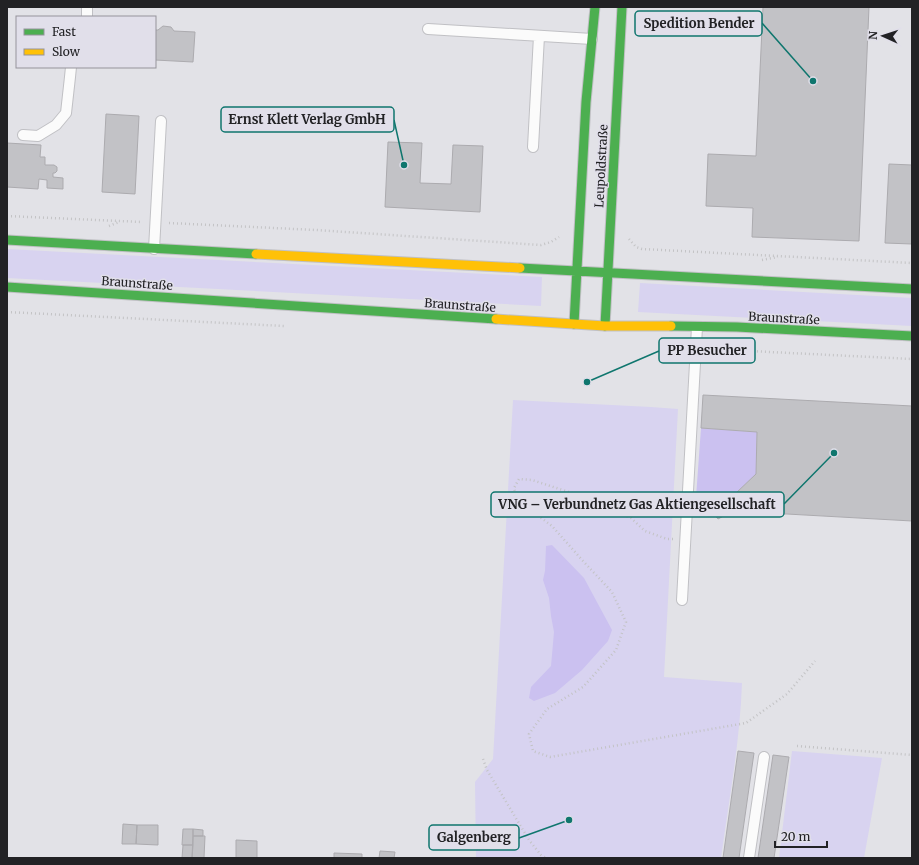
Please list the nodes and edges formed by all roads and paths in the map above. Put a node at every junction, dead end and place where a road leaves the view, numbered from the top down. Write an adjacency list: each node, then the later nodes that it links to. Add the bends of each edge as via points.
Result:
1 (596, 7): 5 (main road, Leupoldstraße)
2 (622, 7): 18 (main road, Leupoldstraße)
3 (428, 29): 4 (lane)
4 (540, 36): 5 (lane); 9 (lane)
5 (592, 39): 17 (main road, Leupoldstraße)
6 (72, 68): 8 (lane, via 66,114 56,125 38,136)
7 (161, 121): 11 (lane)
8 (23, 135)
9 (533, 147)
10 (7, 216): 11 (path)
11 (155, 222): 14 (path, via 541,245); 15 (lane)
12 (628, 238): 16 (path, via 636,247 642,249)
13 (7, 240): 15 (main road)
14 (551, 242)
15 (154, 249): 17 (main road)
16 (912, 263)
17 (577, 271): 18 (main road); 22 (main road, Leupoldstraße)
18 (608, 272): 20 (main road); 24 (main road, Leupoldstraße)
19 (7, 287): 22 (main road, Braunstraße)
20 (912, 289)
21 (7, 312): 23 (path)
22 (574, 324): 24 (main road, Braunstraße)
23 (285, 326)
24 (605, 326): 25 (main road, Braunstraße)
25 (697, 327): 26 (main road, Braunstraße); 27 (lane)
26 (912, 336)
27 (685, 538): 28 (lane); 29 (path, via 667,539 646,531 631,518 587,498 532,480 519,479 514,488 517,500 552,526 612,592 626,622 612,656 582,687 547,709 529,734 533,751 550,757 746,723 787,694)
28 (682, 600)
29 (816, 661)
30 (797, 746): 31 (path)
31 (912, 755)
32 (764, 757): 37 (lane)
33 (483, 759): 34 (path, via 499,790)
34 (541, 855): 35 (path); 36 (path)
35 (539, 858)
36 (546, 858)
37 (749, 858)

